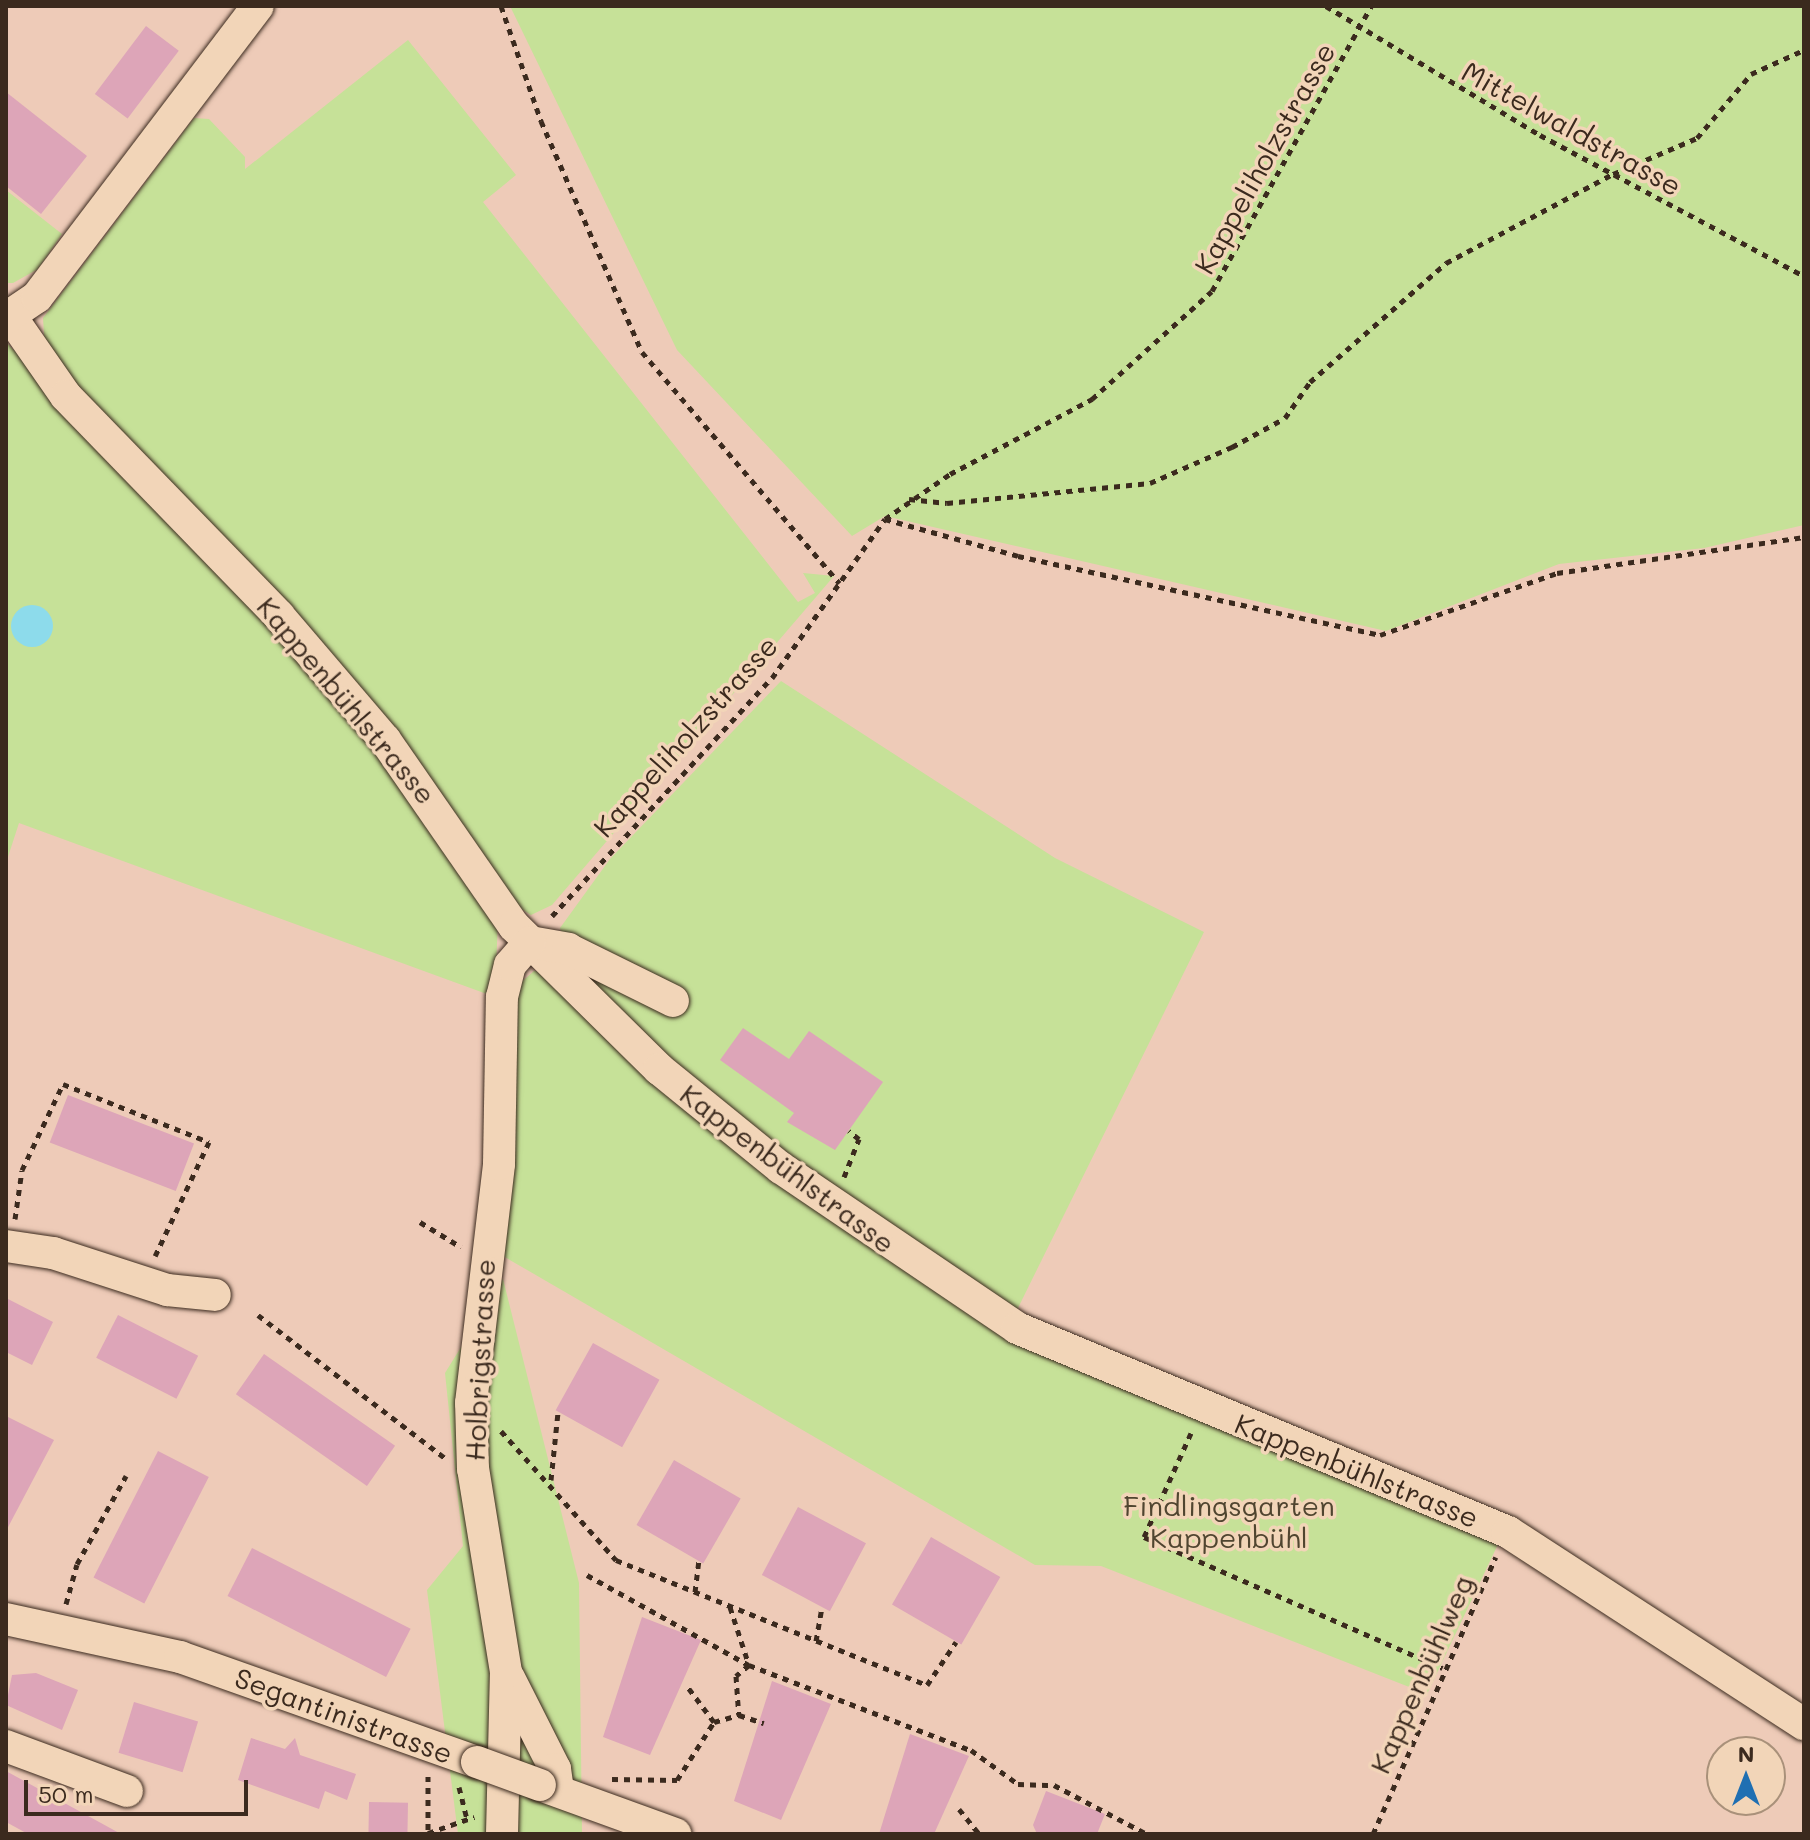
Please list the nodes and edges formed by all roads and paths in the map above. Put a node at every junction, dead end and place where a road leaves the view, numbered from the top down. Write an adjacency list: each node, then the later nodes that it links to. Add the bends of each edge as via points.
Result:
1 (258, 6): 9 (street, via 37,297)
2 (501, 6): 13 (path, via 541,121 642,352)
3 (1326, 6): 5 (path, Mittelwaldstrasse)
4 (1371, 6): 5 (path, Kappeliholzstrasse)
5 (1358, 31): 7 (path, Mittelwaldstrasse); 10 (path, Kappeliholzstrasse, via 1212,291 1092,399)
6 (1804, 50): 7 (path, via 1751,74 1697,138)
7 (1613, 174): 8 (path, Mittelwaldstrasse); 10 (path, via 1446,263 1310,382 1285,418 1232,447 1150,483 947,503)
8 (1804, 276)
9 (8, 317): 14 (street, Kappenbühlstrasse, via 66,396 279,616 385,740)
10 (908, 499): 11 (path, Kappeliholzstrasse)
11 (885, 519): 12 (path, via 1018,556 1380,635 1557,573); 13 (path, Kappeliholzstrasse)
12 (1804, 537)
13 (839, 583): 14 (path, Kappeliholzstrasse, via 772,678)
14 (530, 942): 15 (street, via 568,949); 21 (street, Holbrigstrasse, via 510,965 502,997 499,1164); 25 (street, Kappenbühlstrasse, via 659,1069 870,1233 1017,1328)
15 (673, 1001)
16 (849, 1131): 17 (path, via 859,1139)
17 (842, 1184)
18 (420, 1222): 21 (path)
19 (10, 1234): 20 (path, via 22,1170 63,1084 209,1142); 22 (street, via 167,1290)
20 (154, 1259)
21 (482, 1260): 24 (street, Holbrigstrasse)
22 (215, 1295)
23 (258, 1315): 27 (path, via 441,1457)
24 (471, 1403): 27 (street, Holbrigstrasse); 29 (path)
25 (1203, 1407): 30 (street, Kappenbühlstrasse); 41 (path, via 1144,1537)
26 (558, 1412): 29 (path)
27 (473, 1469): 42 (street, Holbrigstrasse)
28 (126, 1476): 34 (path, via 77,1564)
29 (551, 1481): 33 (path, via 616,1560)
30 (1508, 1532): 41 (path, Kappenbühlweg); 47 (street, Kappenbühlstrasse)
31 (699, 1559): 33 (path)
32 (587, 1575): 40 (path)
33 (695, 1592): 35 (path)
34 (65, 1605)
35 (729, 1606): 38 (path); 40 (path)
36 (822, 1608): 38 (path)
37 (6, 1619): 50 (street, Segantinistrasse, bridge, via 180,1657)
38 (816, 1641): 39 (path, via 927,1685)
39 (956, 1642)
40 (749, 1665): 44 (path, via 736,1676); 58 (path, via 971,1750 1018,1784 1054,1785)
41 (1443, 1668): 59 (path, Kappenbühlweg)
42 (506, 1672): 50 (street, via 555,1769); 55 (street, Holbrigstrasse)
43 (687, 1686): 45 (path)
44 (739, 1715): 45 (path); 46 (path)
45 (714, 1722): 49 (path, via 677,1780 614,1776)
46 (764, 1723)
47 (1804, 1724)
48 (6, 1746): 51 (street)
49 (608, 1787)
50 (549, 1788): 56 (street, Segantinistrasse)
51 (127, 1791)
52 (426, 1793): 53 (path, via 428,1833 470,1818)
53 (460, 1793)
54 (959, 1809): 57 (path)
55 (502, 1834)
56 (675, 1834)
57 (979, 1834)
58 (1147, 1834)
59 (1373, 1834)

